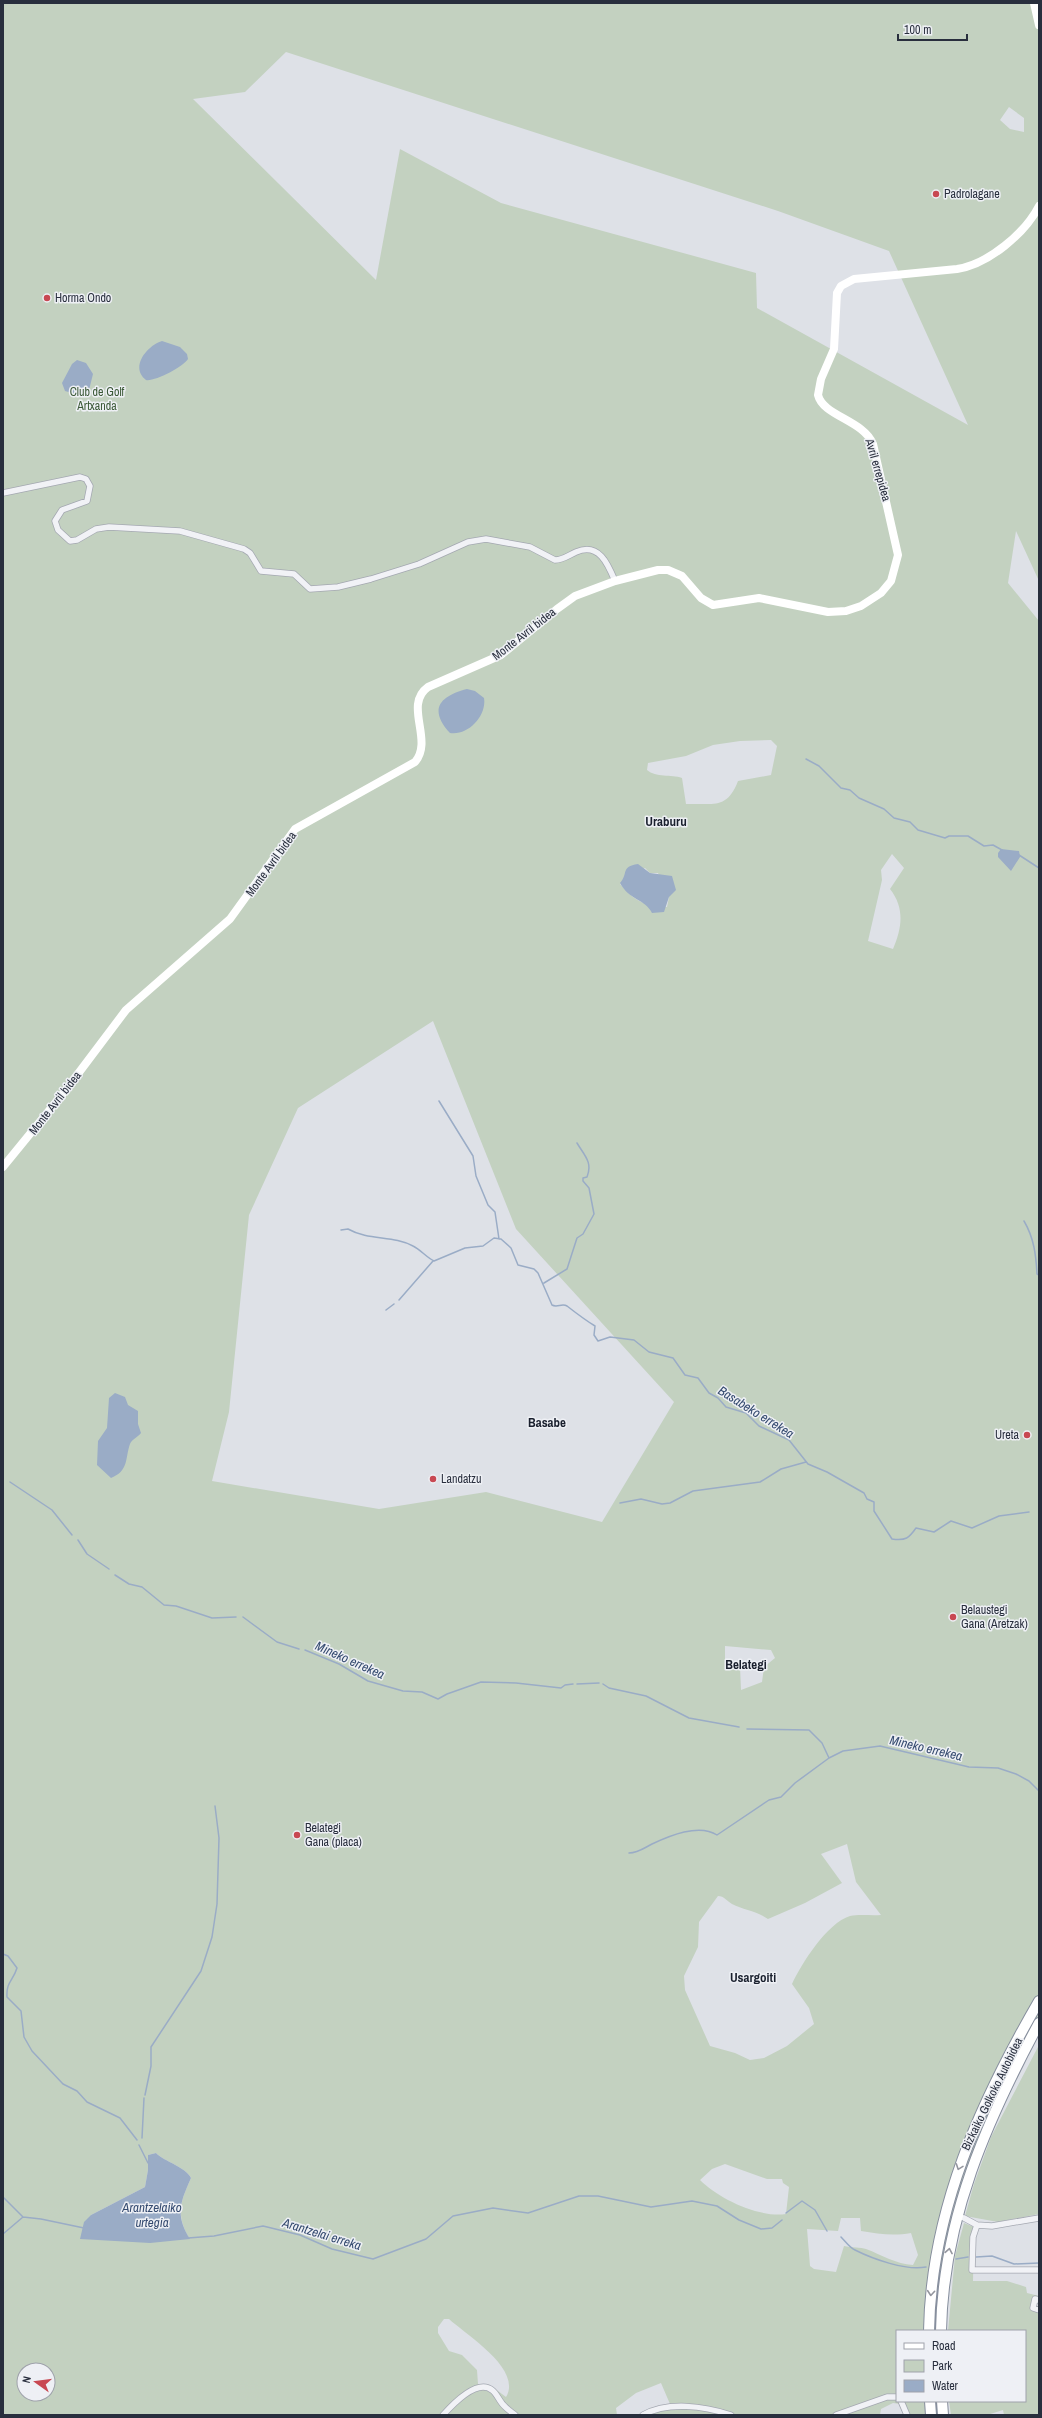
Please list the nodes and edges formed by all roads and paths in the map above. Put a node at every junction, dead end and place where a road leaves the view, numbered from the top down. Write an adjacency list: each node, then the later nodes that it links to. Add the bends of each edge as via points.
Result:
1 (1034, 3): 2 (street)
2 (1039, 25)
3 (1039, 206): 5 (street, Avril errepidea, via 1013,237 985,259 957,269 854,279 840,286 837,293 834,349 821,380 818,395 824,406 863,429 873,444 898,549 893,576 881,594 861,606 846,611 828,612 759,598 711,604 701,598 682,576 668,570 658,570)
4 (3, 494): 5 (street, via 80,477 86,479 90,486 87,501 62,510 55,521 58,530 70,541 77,540 96,529 109,527 180,531 244,549 250,553 261,571 294,574 310,589 338,587 371,579 419,564 468,542 488,538 530,547 555,560 581,550 595,551 605,558)
5 (616, 581): 6 (street, Monte Avril bidea, via 575,596 501,655 423,691 419,697 418,709 422,748 415,762 306,822 288,836 230,919 126,1010)
6 (3, 1168)
7 (1038, 2002): 15 (highway, Bizkaiko Golkoko Autobidea, one-way to 15, via 983,2109 954,2182 939,2237)
8 (1039, 2023): 16 (highway, Bizkaiko Golkoko Autobidea, one-way to 8, via 946,2270 965,2185 991,2119)
9 (964, 2218): 11 (street)
10 (1039, 2218): 11 (street, via 992,2226)
11 (977, 2224): 12 (street, via 973,2238 972,2270)
12 (1039, 2270)
13 (1039, 2300): 14 (street, via 1035,2299 1033,2308)
14 (1039, 2310)
15 (929, 2330)
16 (941, 2330)
17 (896, 2398): 25 (street, via 887,2397)
18 (901, 2402): 26 (street)
19 (930, 2402): 27 (highway)
20 (942, 2402): 28 (highway)
21 (443, 2415): 22 (street, via 463,2395 484,2387 493,2390 501,2403)
22 (515, 2415)
23 (643, 2415): 24 (street, via 658,2408 674,2406)
24 (731, 2415)
25 (836, 2415)
26 (907, 2415)
27 (931, 2415)
28 (943, 2415)

